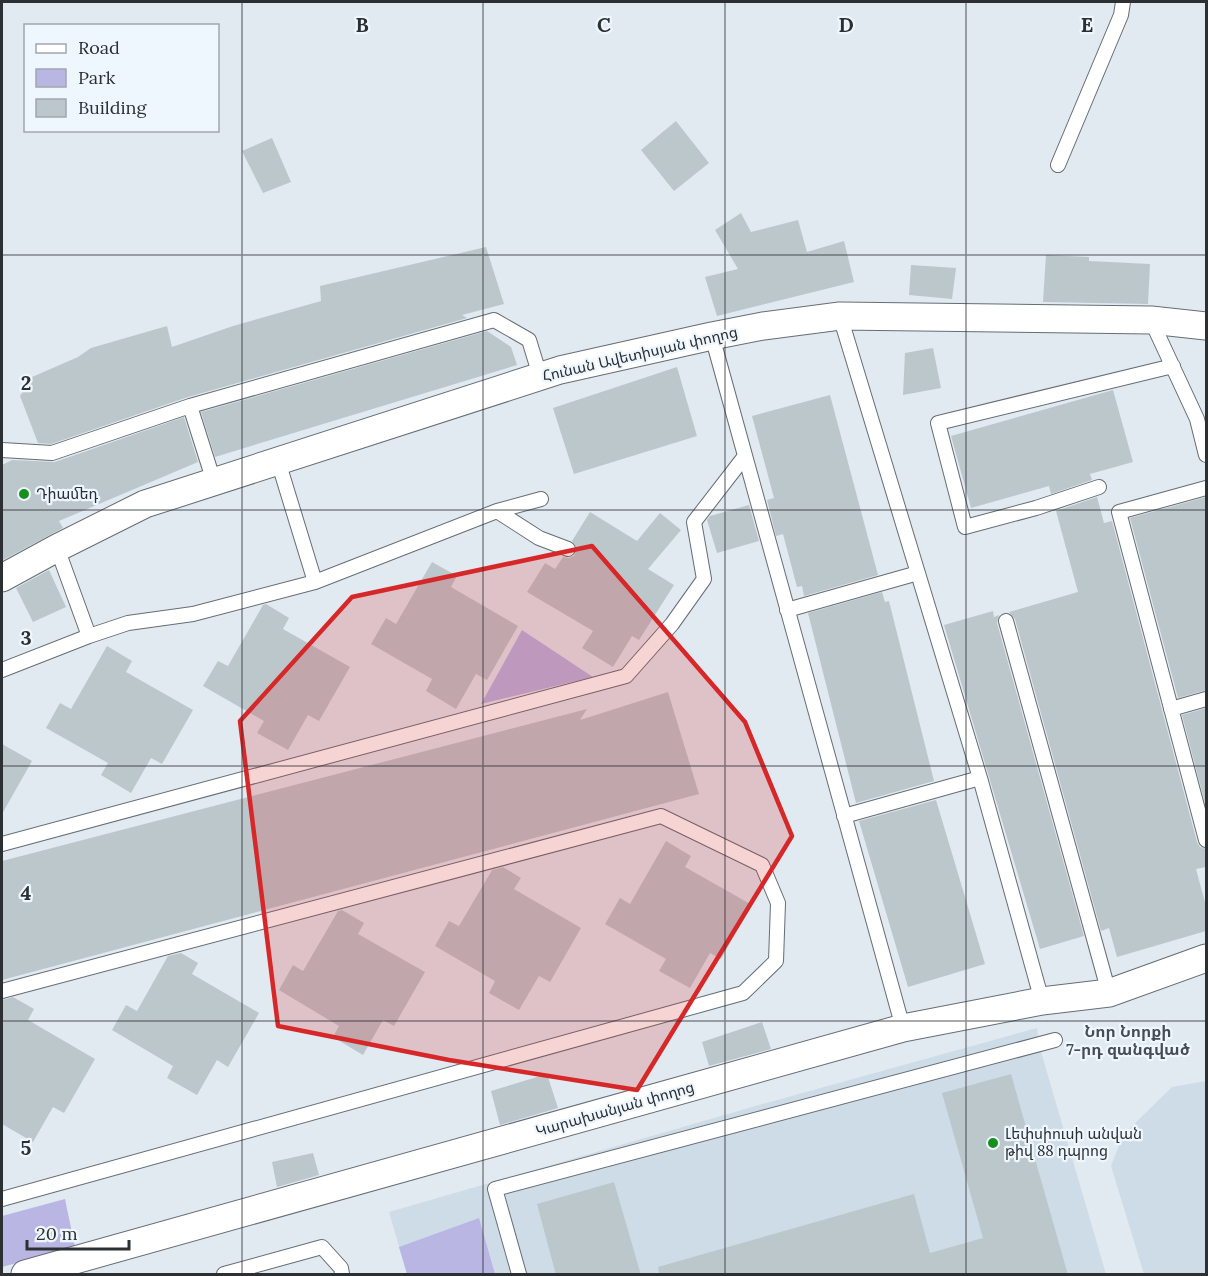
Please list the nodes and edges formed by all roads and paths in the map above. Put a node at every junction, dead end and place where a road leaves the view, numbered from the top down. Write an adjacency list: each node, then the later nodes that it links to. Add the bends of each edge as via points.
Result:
1 (1123, 2): 2 (lane)
2 (1058, 165)
3 (840, 316): 4 (street, Հունան Ավետիսյան փողոց); 6 (street, Հունան Ավետիսյան փողոց); 21 (lane)
4 (1151, 320): 5 (street, Հունան Ավետիսյան փողոց); 7 (lane)
5 (1206, 326)
6 (712, 336): 8 (street, Հունան Ավետիսյան փողոց); 12 (lane)
7 (1173, 366): 11 (lane, via 1197,419); 15 (lane, via 938,423 965,527)
8 (540, 376): 9 (lane, via 529,340 494,320); 13 (street, Հունան Ավետիսյան փողոց)
9 (190, 406): 10 (lane, via 52,453); 14 (lane)
10 (2, 450)
11 (1206, 455)
12 (745, 456): 24 (lane); 33 (lane, via 694,522 705,579 626,676)
13 (278, 461): 14 (street, Հունան Ավետիսյան փողոց); 23 (lane)
14 (214, 482): 19 (street, Հունան Ավետիսյան փողոց, via 145,504)
15 (1098, 487)
16 (1206, 488): 29 (lane, via 1119,512)
17 (541, 499): 18 (lane)
18 (497, 511): 20 (lane, via 539,538); 23 (lane)
19 (57, 548): 22 (street, Հունան Ավետիսյան փողոց); 26 (lane)
20 (568, 549)
21 (918, 573): 24 (lane); 30 (lane)
22 (2, 578)
23 (315, 582): 26 (lane, via 193,614 128,623)
24 (787, 610): 31 (lane)
25 (1006, 621): 36 (lane)
26 (89, 636): 27 (lane)
27 (2, 670)
28 (1206, 699): 29 (lane)
29 (1171, 709): 32 (lane)
30 (980, 778): 31 (lane); 37 (lane)
31 (844, 816): 38 (lane)
32 (1206, 840)
33 (2, 844)
34 (1206, 958): 36 (street, Կարախանյան փողոց)
35 (2, 991): 40 (lane, via 661,816 762,866 778,903 776,961 743,993)
36 (1109, 993): 37 (street, Կարախանյան փողոց)
37 (1042, 1001): 38 (street, Կարախանյան փողոց)
38 (903, 1028): 41 (street, Կարախանյան փողոց)
39 (1055, 1040): 44 (lane, via 495,1189)
40 (2, 1199)
41 (25, 1275)
42 (224, 1275): 43 (lane, via 322,1247 341,1268)
43 (342, 1275)
44 (519, 1275)

